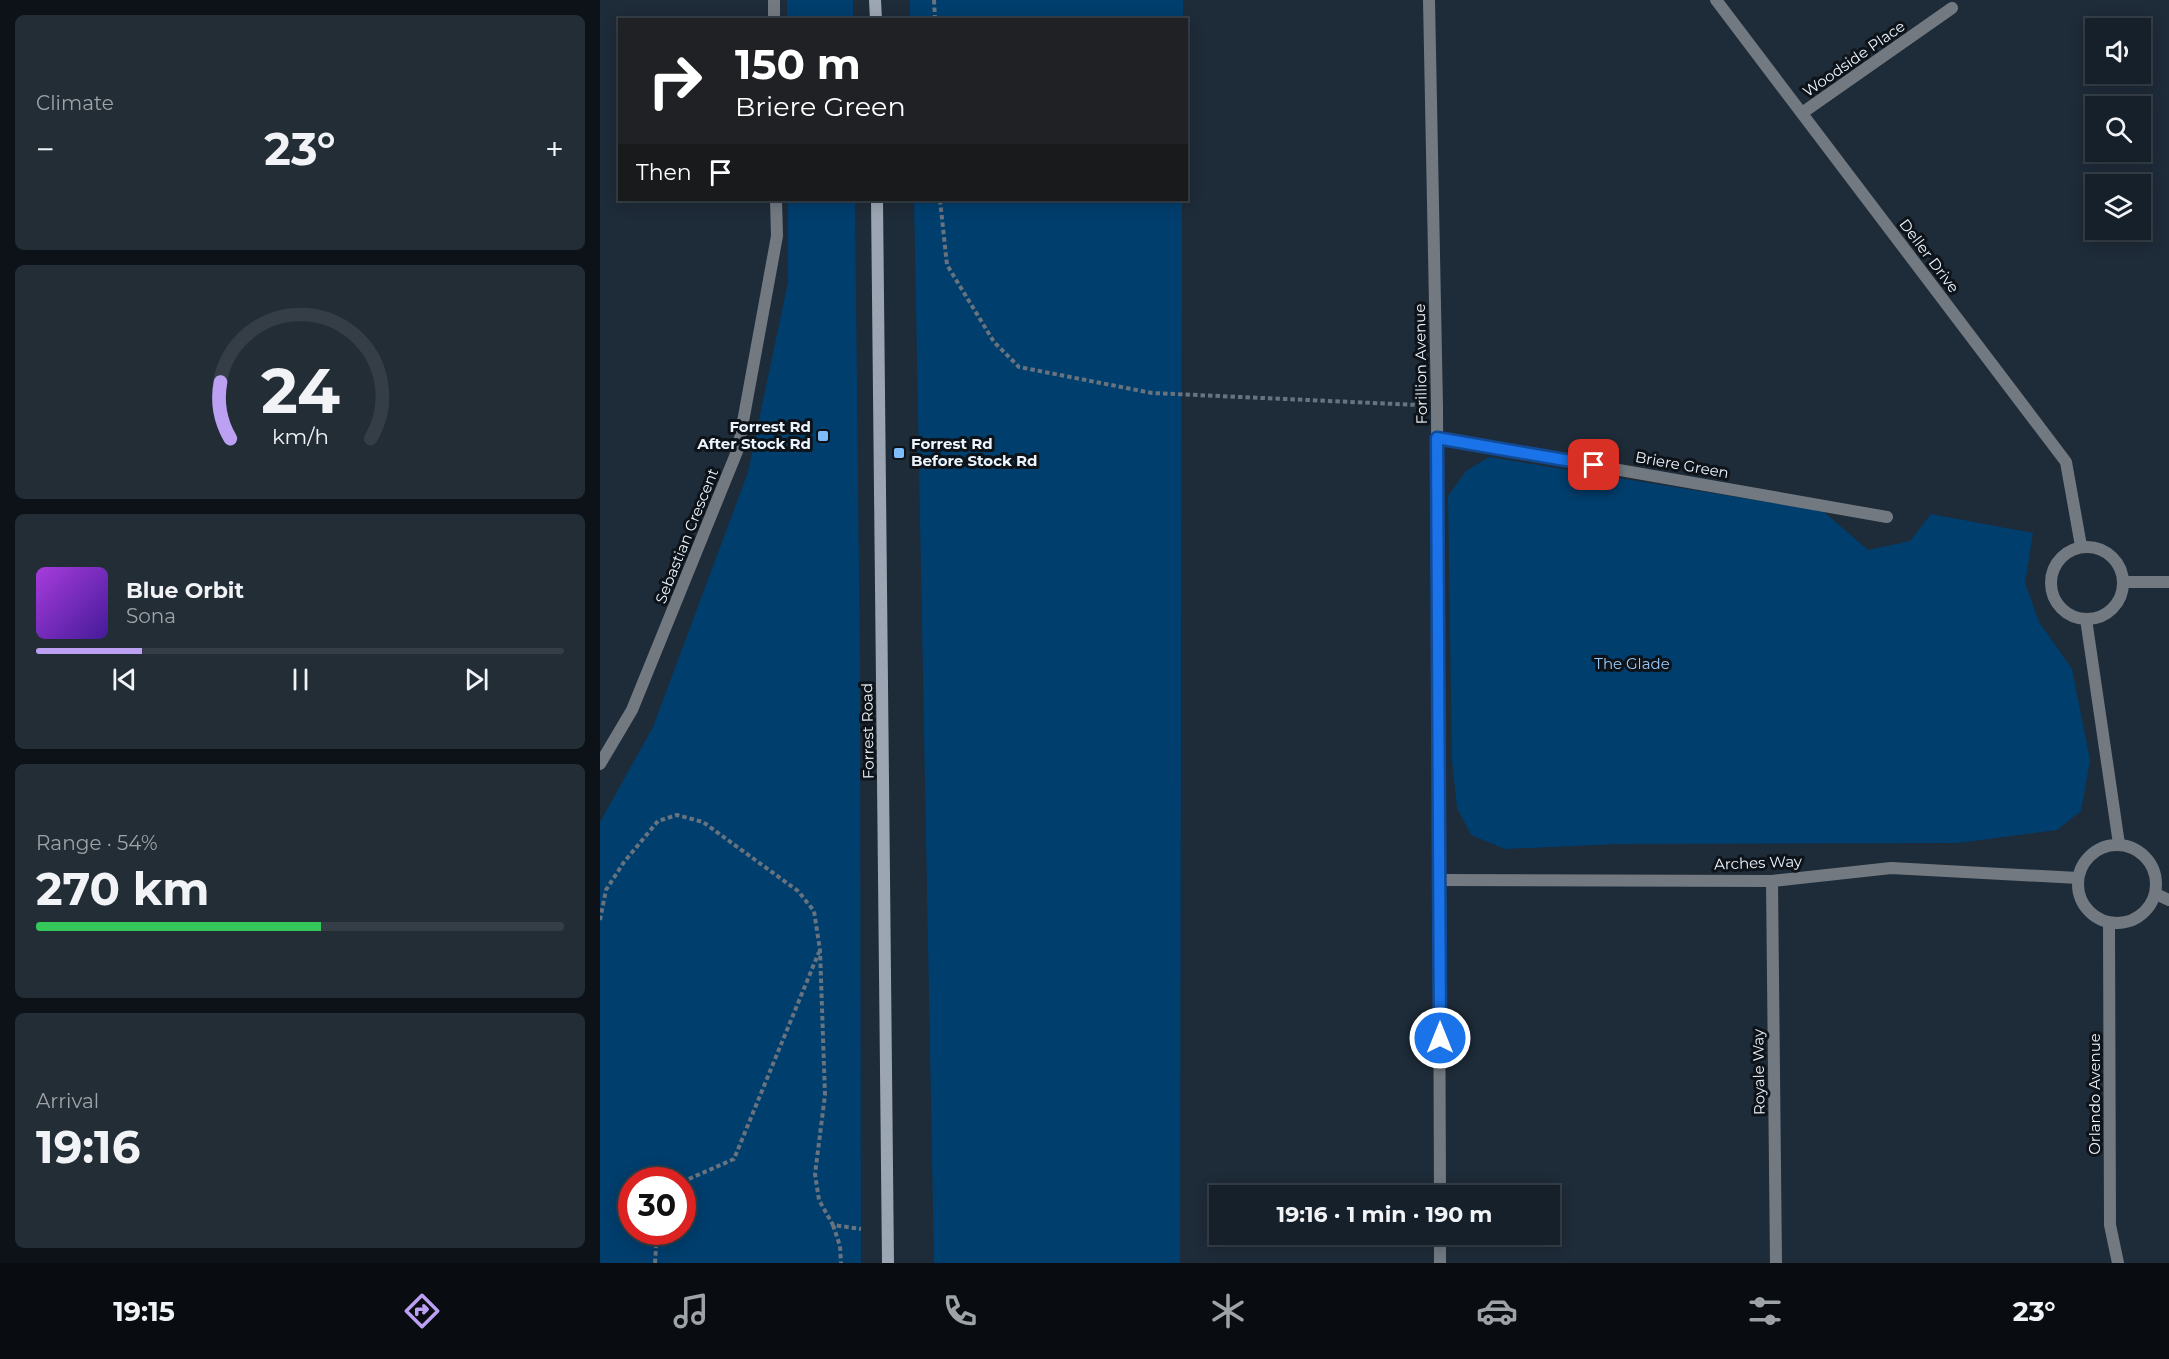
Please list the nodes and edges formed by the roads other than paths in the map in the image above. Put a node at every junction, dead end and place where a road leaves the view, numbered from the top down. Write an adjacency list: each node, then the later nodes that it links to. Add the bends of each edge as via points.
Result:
1 (774, 0): 6 (street)
2 (875, 0): 7 (main road)
3 (1429, 0): 11 (street, Forillion Avenue)
4 (1716, 0): 8 (street, Deller Drive)
5 (1952, 8): 8 (street, Woodside Place)
6 (774, 18)
7 (876, 18)
8 (1802, 113): 13 (street, Deller Drive, via 2066,462)
9 (776, 201): 17 (street, Sebastian Crescent, via 777,236 738,449 632,710)
10 (878, 201): 27 (main road, Forrest Road)
11 (1437, 438): 12 (street, Briere Green); 20 (street, Forillion Avenue)
12 (1887, 517)
13 (2081, 546): 14 (street, via 2097,547 2110,555 2120,567); 16 (street, via 2064,553 2054,567 2050,585 2055,602 2068,615)
14 (2123, 582): 15 (street); 16 (street, via 2119,601 2105,615)
15 (2169, 582)
16 (2086, 619): 18 (street)
17 (600, 764)
18 (2120, 844): 19 (street, via 2103,847 2087,858); 22 (street, via 2140,851 2152,865)
19 (2078, 878): 21 (street, Arches Way, via 1891,868); 24 (street, via 2081,900 2094,917)
20 (1439, 880): 21 (street, Arches Way); 25 (street, Forillion Avenue)
21 (1772, 881): 29 (street, Royale Way)
22 (2156, 894): 23 (street); 24 (street, via 2145,913 2126,923)
23 (2169, 900)
24 (2109, 923): 30 (street, Orlando Avenue, via 2110,1225)
25 (1440, 1185)
26 (1440, 1245): 28 (street)
27 (888, 1263)
28 (1440, 1263)
29 (1776, 1263)
30 (2118, 1263)

